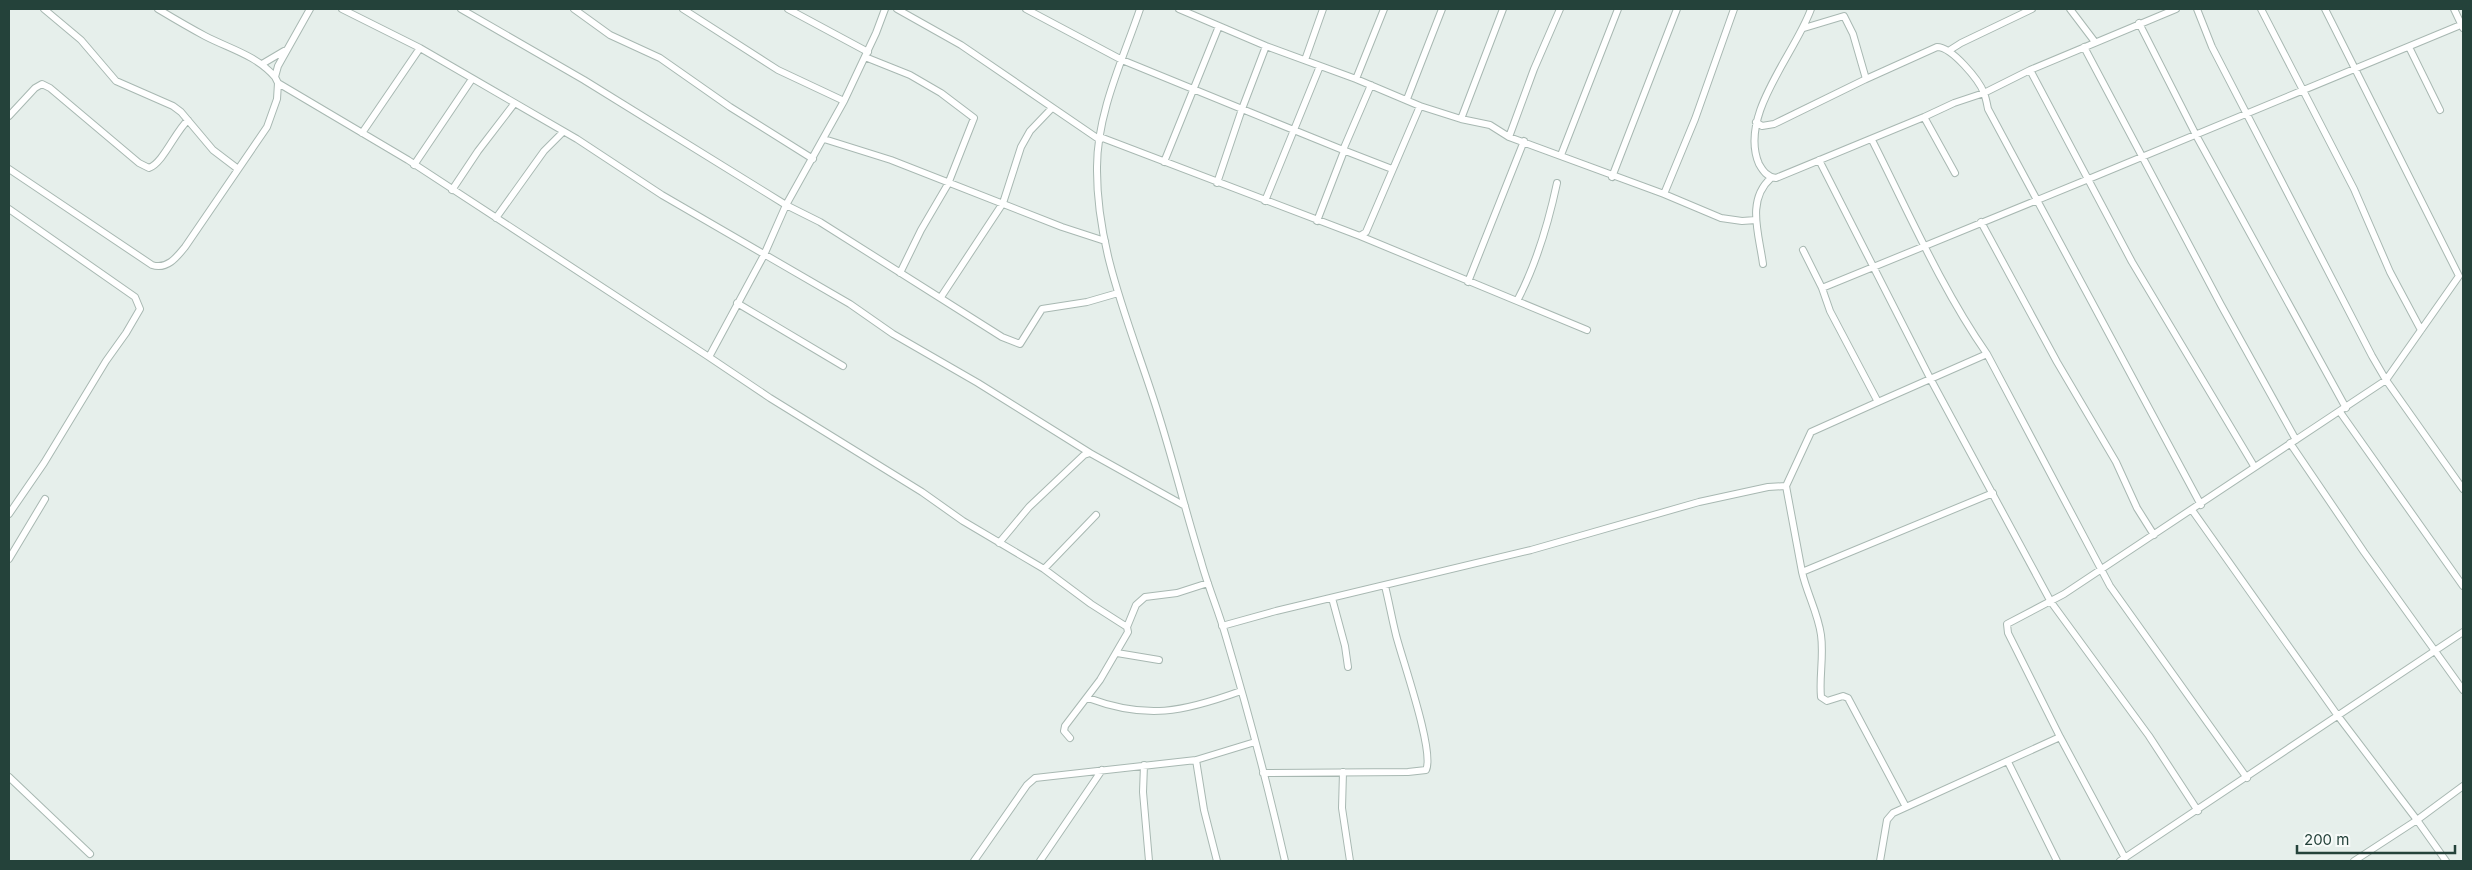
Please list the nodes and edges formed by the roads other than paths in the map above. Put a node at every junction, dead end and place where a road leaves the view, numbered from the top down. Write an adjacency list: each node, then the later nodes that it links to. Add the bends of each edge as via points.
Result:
1 (44, 9): 67 (street, via 81,40 116,81 173,106)
2 (158, 9): 44 (street)
3 (310, 9): 40 (street)
4 (342, 9): 38 (street)
5 (461, 9): 99 (street)
6 (574, 9): 81 (street, via 610,35 660,58)
7 (683, 9): 57 (street, via 778,70)
8 (788, 9): 41 (street)
9 (885, 9): 41 (street)
10 (897, 9): 60 (street, via 961,45)
11 (1026, 9): 42 (street)
12 (1140, 9): 42 (street)
13 (1180, 9): 32 (street)
14 (1323, 9): 43 (street)
15 (1384, 9): 49 (street)
16 (1442, 9): 56 (street)
17 (1503, 9): 66 (street)
18 (1560, 9): 73 (street)
19 (1618, 9): 79 (street)
20 (1677, 9): 89 (street)
21 (1734, 9): 96 (street)
22 (1811, 9): 33 (street)
23 (2032, 9): 39 (street)
24 (2070, 9): 34 (street)
25 (2176, 9): 30 (street)
26 (2197, 9): 63 (street, via 2212,47)
27 (2261, 9): 54 (street)
28 (2325, 9): 47 (street)
29 (2454, 9): 31 (street)
30 (2139, 23): 34 (street); 72 (street)
31 (2463, 25): 36 (street)
32 (1219, 26): 35 (street); 53 (street)
33 (1804, 28): 50 (street, via 1844,16 1853,34); 68 (street, via 1764,98)
34 (2095, 42): 37 (street)
35 (1266, 46): 43 (street); 61 (street)
36 (2409, 46): 47 (street); 62 (street)
37 (2084, 47): 46 (street); 80 (street)
38 (420, 48): 48 (street); 70 (street)
39 (1950, 50): 50 (street, via 1937,47); 55 (street)
40 (284, 51): 44 (street); 51 (street)
41 (867, 54): 57 (street); 94 (street, via 910,75 971,114 973,123)
42 (1122, 60): 53 (street); 75 (street, via 1107,104)
43 (1305, 60): 45 (street)
44 (262, 64): 51 (street)
45 (1320, 66): 49 (street); 69 (street)
46 (2030, 70): 55 (street); 90 (street)
47 (2354, 70): 54 (street); 121 (street, via 2458,272 2457,280)
48 (472, 79): 58 (street); 84 (street)
49 (1356, 79): 52 (street)
50 (1866, 79): 68 (street, via 1774,124 1762,126)
51 (276, 80): 70 (street); 87 (street, via 277,99 267,127)
52 (1371, 85): 56 (street); 78 (street)
53 (1193, 88): 61 (street); 83 (street)
54 (2303, 91): 63 (street); 121 (street)
55 (1984, 93): 65 (street); 97 (street, via 1988,109)
56 (1407, 99): 59 (street)
57 (844, 101): 74 (street)
58 (514, 104): 71 (street); 95 (street)
59 (1420, 106): 66 (street); 86 (street)
60 (1052, 108): 75 (street); 100 (street, via 1020,147)
61 (1242, 109): 69 (street); 92 (street)
62 (2440, 110)
63 (2249, 114): 72 (street); 126 (street)
64 (9, 116): 67 (street, via 42,84 139,164 149,168 156,164)
65 (1924, 117): 76 (street); 88 (street)
66 (1461, 119): 73 (street, via 1490,125)
67 (188, 120): 87 (street, via 219,156)
68 (1756, 122): 91 (street, via 1756,157)
69 (1292, 130): 78 (street); 98 (street)
70 (362, 133): 84 (street)
71 (562, 133): 102 (street, via 544,151); 110 (street, via 577,139 647,186)
72 (2197, 136): 80 (street); 128 (street)
73 (1509, 137): 77 (street)
74 (824, 139): 81 (street); 94 (street, via 891,160)
75 (1100, 139): 83 (street); 107 (street, via 1097,193)
76 (1872, 140): 82 (street); 108 (street)
77 (1524, 141): 79 (street); 114 (street)
78 (1344, 150): 86 (street); 104 (street)
79 (1561, 155): 89 (street)
80 (2142, 157): 90 (street); 129 (street)
81 (813, 159): 99 (street)
82 (1819, 160): 91 (street); 112 (street)
83 (1164, 162): 92 (street)
84 (414, 165): 95 (street)
85 (9, 169): 87 (street, via 157,267 178,256)
86 (1392, 169): 106 (street, via 1366,232)
87 (238, 170)
88 (1955, 173)
89 (1612, 177): 96 (street)
90 (2089, 177): 97 (street); 131 (street, via 2132,262)
91 (1771, 178): 103 (street, via 1760,187)
92 (1217, 183): 98 (street)
93 (1557, 183): 118 (street, via 1546,234)
94 (948, 184): 100 (street); 113 (street)
95 (452, 190): 102 (street)
96 (1664, 194): 103 (street, via 1721,218)
97 (2036, 200): 105 (street); 136 (street)
98 (1264, 201): 104 (street)
99 (786, 204): 110 (street); 113 (street)
100 (1003, 204): 107 (street); 117 (street)
101 (9, 209): 139 (street, via 135,297 140,309)
102 (496, 218): 123 (street)
103 (1756, 220): 111 (street)
104 (1317, 221): 106 (street)
105 (1981, 222): 108 (street); 141 (street)
106 (1360, 236): 114 (street)
107 (1104, 241): 116 (street)
108 (1926, 247): 112 (street); 122 (street, via 1972,333)
109 (1803, 250): 115 (street)
110 (764, 255): 119 (street); 130 (street, via 850,304 893,334)
111 (1762, 264)
112 (1872, 267): 115 (street); 125 (street)
113 (900, 273): 117 (street)
114 (1468, 282): 118 (street)
115 (1822, 288): 127 (street, via 1830,311)
116 (1118, 293): 117 (street, via 1087,302 1042,308 1024,341 1018,344 994,333); 137 (street, via 1152,390)
117 (941, 297)
118 (1517, 301): 120 (street)
119 (738, 303): 123 (street); 124 (street)
120 (1587, 330)
121 (2421, 330): 126 (street)
122 (1987, 354): 125 (street); 145 (street)
123 (710, 357): 142 (street)
124 (843, 366)
125 (1930, 380): 127 (street); 134 (street)
126 (2386, 380): 128 (street); 133 (street)
127 (1878, 402): 132 (street, via 1812,432)
128 (2343, 410): 129 (street); 149 (street)
129 (2293, 441): 131 (street); 155 (street)
130 (1090, 453): 137 (street); 142 (street, via 1029,507)
131 (2254, 466): 136 (street)
132 (1786, 486): 146 (street); 148 (street, via 1699,502 1531,550)
133 (2463, 489)
134 (1993, 493): 146 (street); 151 (street)
135 (45, 500): 143 (street)
136 (2201, 504): 138 (street)
137 (1185, 506): 147 (street)
138 (2192, 510): 141 (street); 162 (street)
139 (9, 514)
140 (1096, 515): 144 (street)
141 (2154, 535): 145 (street)
142 (999, 543): 144 (street)
143 (9, 559)
144 (1044, 569): 153 (street)
145 (2102, 569): 151 (street); 173 (street, via 2110,586)
146 (1802, 572): 175 (street, via 1818,616 1821,635 1821,697 1827,701 1843,696 1848,698)
147 (1208, 583): 152 (street); 153 (street, via 1145,597 1136,605)
148 (1385, 586): 150 (street); 171 (street, via 1424,734 1428,767 1408,772)
149 (2463, 586)
150 (1332, 598): 152 (street); 158 (street)
151 (2051, 602): 163 (street, via 2009,622 2006,627); 176 (street, via 2149,736)
152 (1222, 626): 160 (street)
153 (1126, 627): 156 (street, via 1128,632)
154 (2463, 632): 155 (street)
155 (2435, 650): 159 (street); 162 (street)
156 (1117, 653): 157 (street); 161 (street)
157 (1159, 660)
158 (1348, 667)
159 (2463, 690)
160 (1241, 691): 161 (street, via 1210,702 1146,713); 165 (street)
161 (1088, 698): 164 (street, via 1065,726 1064,731)
162 (2338, 716): 173 (street); 177 (street)
163 (2060, 737): 167 (street); 179 (street)
164 (1070, 738)
165 (1255, 742): 166 (street); 170 (street)
166 (1196, 760): 168 (street); 183 (street)
167 (2008, 762): 175 (street); 187 (street)
168 (1144, 765): 169 (street); 182 (street)
169 (1102, 770): 180 (street, via 1035,778); 181 (street)
170 (1263, 772): 171 (street); 184 (street)
171 (1343, 772): 185 (street, via 1342,808)
172 (9, 777): 178 (street)
173 (2247, 778): 176 (street)
174 (2463, 786): 177 (street)
175 (1906, 807): 186 (street, via 1887,820)
176 (2198, 811): 179 (street)
177 (2417, 820): 188 (street); 189 (street)
178 (90, 854)
179 (2122, 860)
180 (974, 861)
181 (1040, 861)
182 (1149, 861)
183 (1217, 861)
184 (1285, 861)
185 (1350, 861)
186 (1880, 861)
187 (2057, 861)
188 (2354, 861)
189 (2446, 861)

